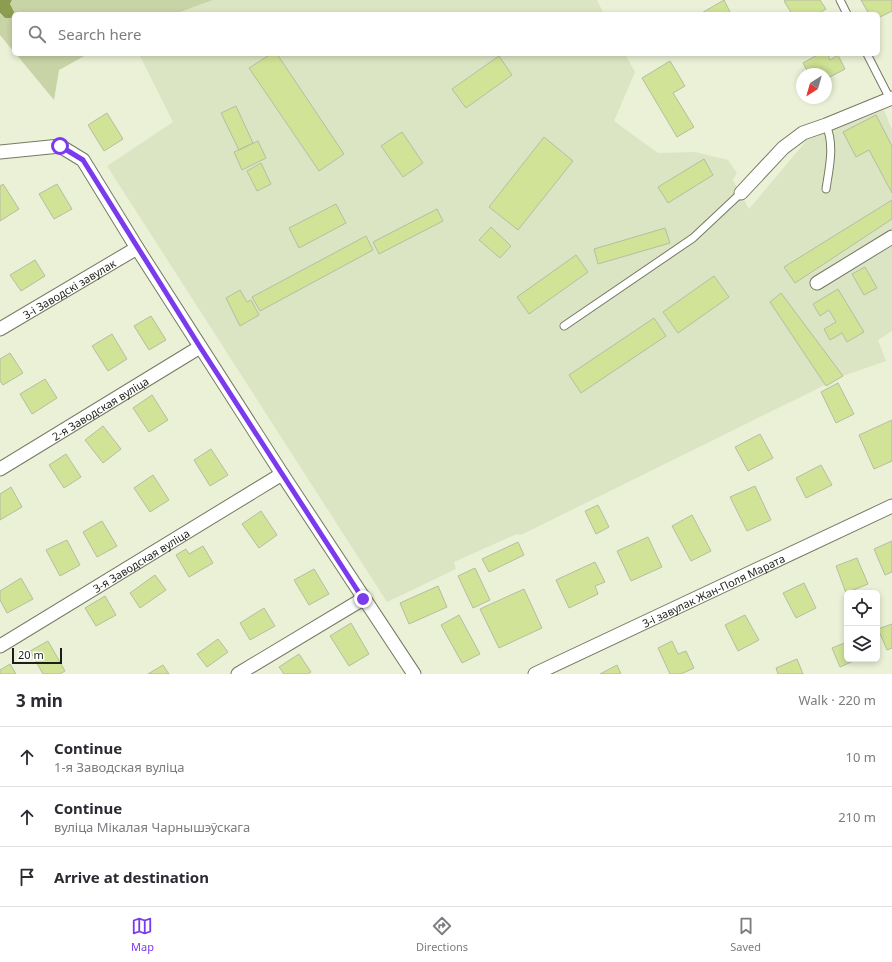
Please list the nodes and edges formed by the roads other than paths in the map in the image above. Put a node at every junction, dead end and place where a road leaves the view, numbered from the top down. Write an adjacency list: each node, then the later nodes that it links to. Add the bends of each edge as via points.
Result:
1 (840, 0): 2 (lane)
2 (846, 12)
3 (868, 56): 4 (lane)
4 (891, 99): 5 (street)
5 (826, 125): 7 (lane, via 831,150); 8 (street, via 803,133 782,148)
6 (0, 152): 10 (street, via 60,146 83,160)
7 (826, 189)
8 (741, 193): 12 (lane, via 693,238)
9 (892, 237): 11 (street)
10 (138, 248): 13 (street, 3-і Заводскі завулак); 14 (street)
11 (817, 283)
12 (564, 326)
13 (0, 329)
14 (200, 347): 15 (street, 2-я Заводская вуліца); 16 (street)
15 (0, 469)
16 (282, 474): 18 (street); 19 (street, 3-я Заводская вуліца)
17 (892, 506): 22 (street, 3-і завулак Жан-Поля Марата)
18 (363, 599): 20 (street); 21 (street)
19 (0, 646)
20 (238, 674)
21 (414, 674)
22 (535, 674)

